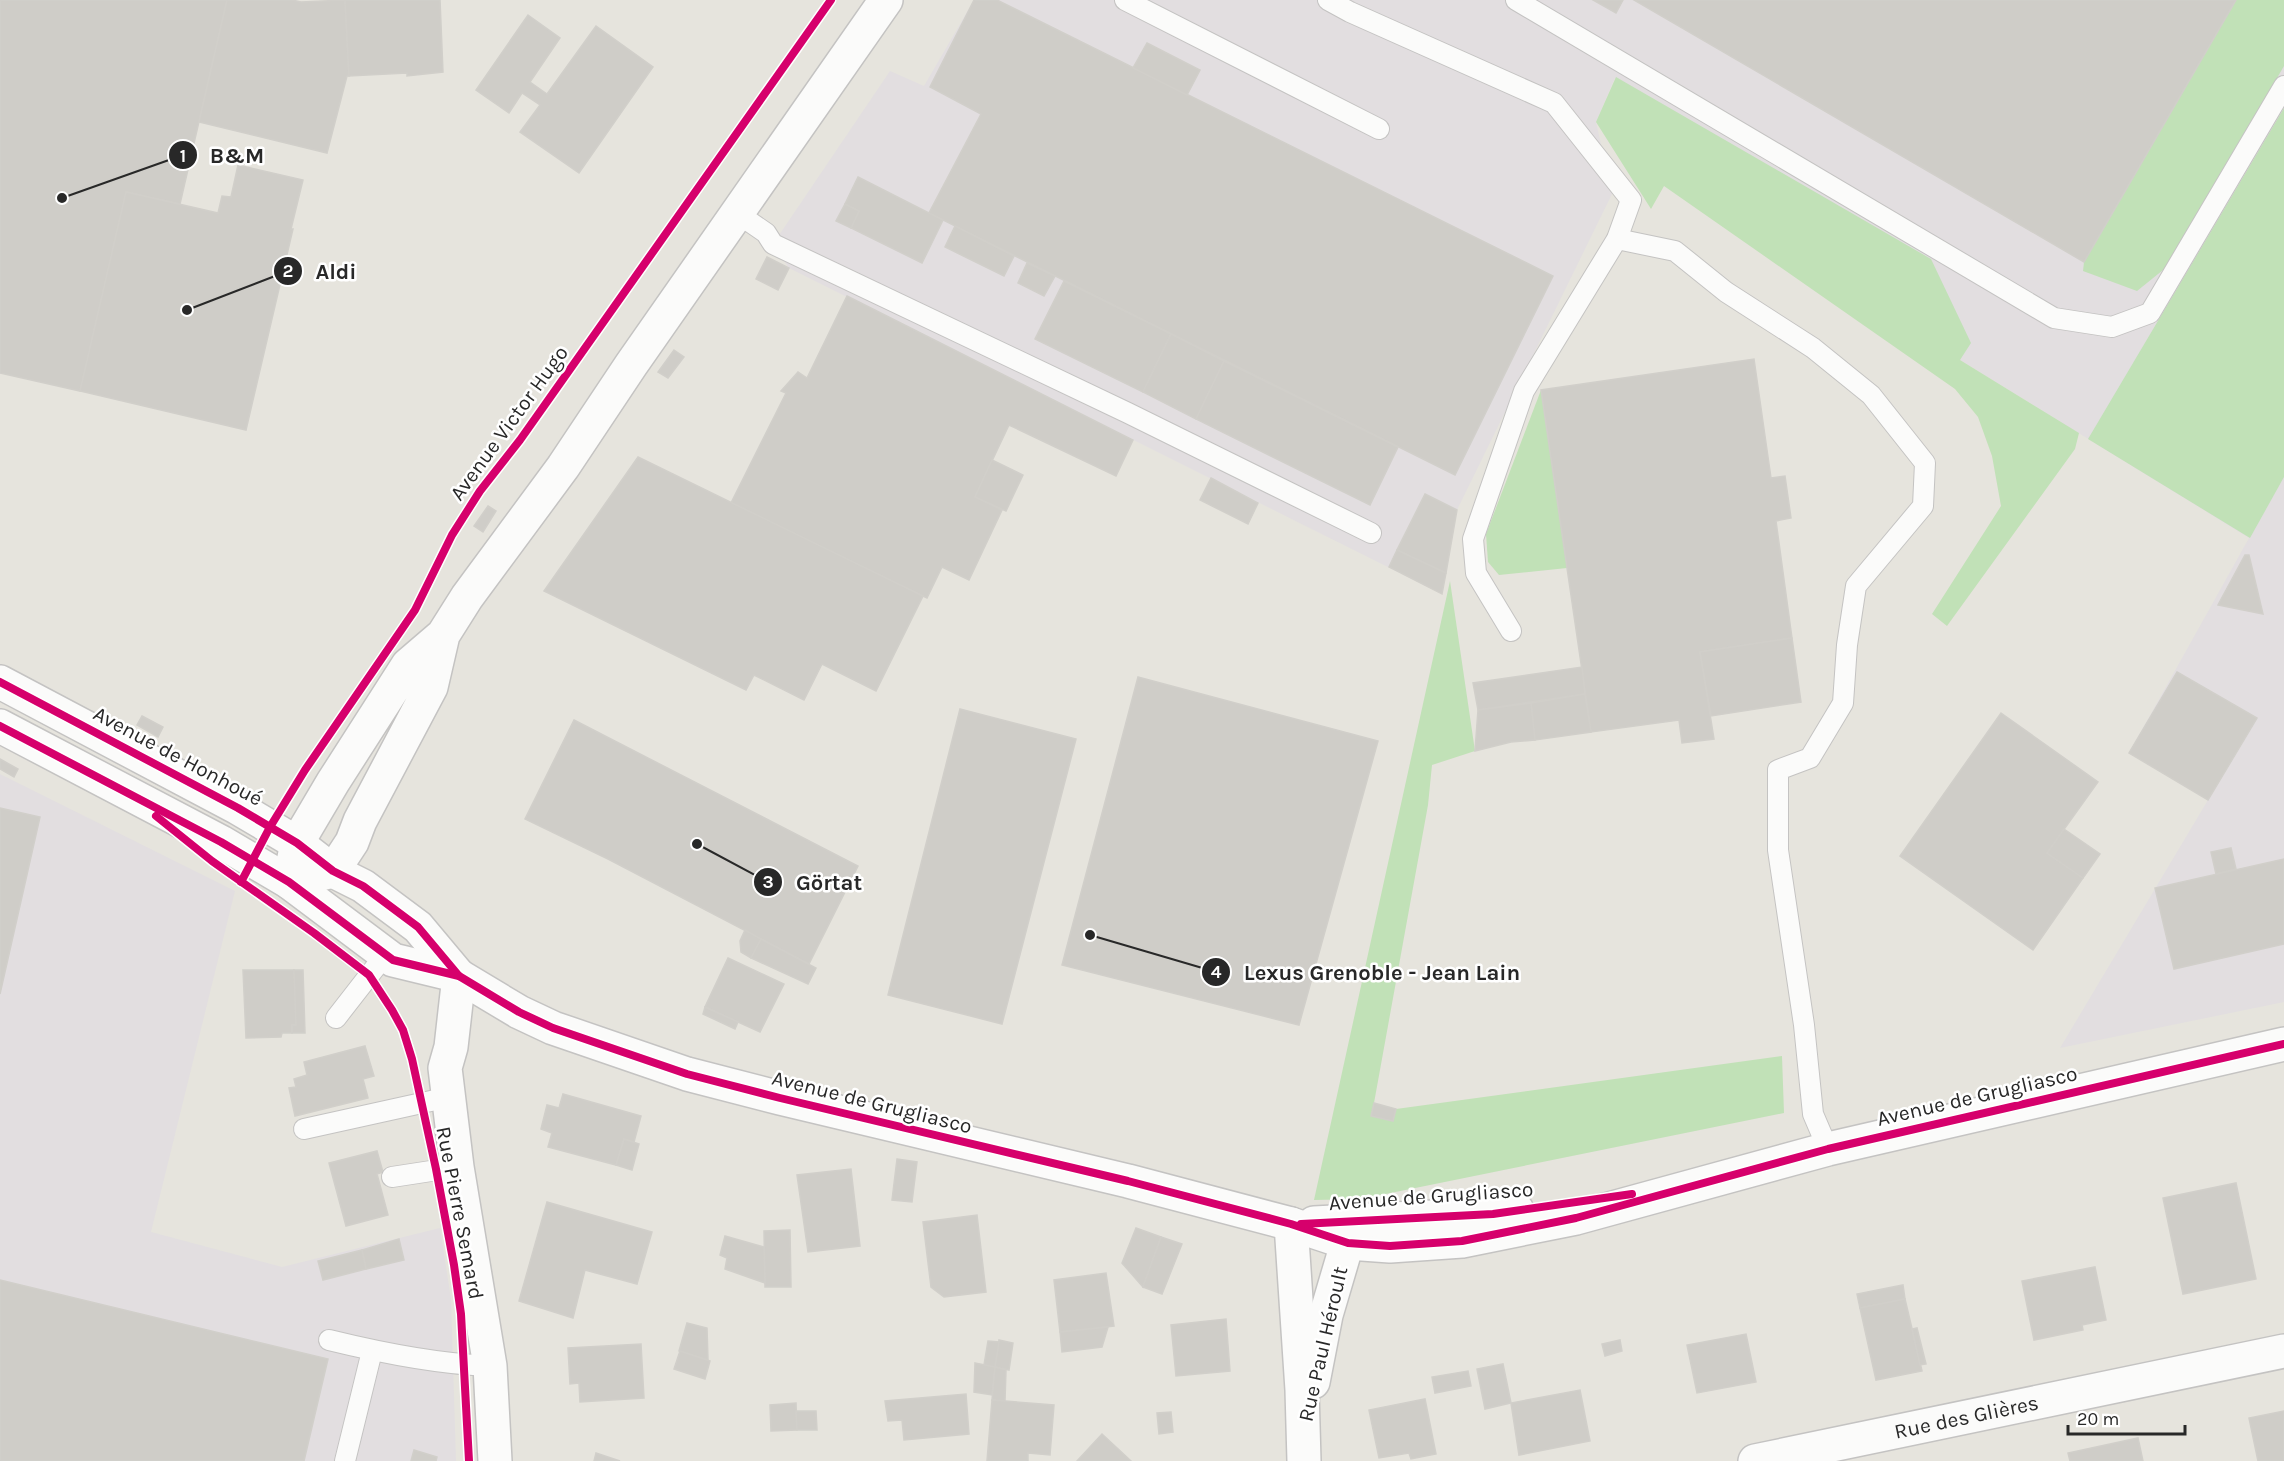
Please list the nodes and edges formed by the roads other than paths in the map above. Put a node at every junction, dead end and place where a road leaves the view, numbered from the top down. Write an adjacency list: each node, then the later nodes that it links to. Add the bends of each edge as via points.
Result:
1 (1125, 0): 6 (lane)
2 (1328, 0): 8 (lane, via 1554,103 1631,200)
3 (1516, 0): 5 (lane, via 2054,318 2112,327 2150,313)
4 (876, 4): 7 (main road)
5 (2284, 86)
6 (1379, 129)
7 (737, 213): 9 (lane, via 766,233 773,244); 11 (main road)
8 (1617, 239): 10 (lane, via 1524,391 1473,539 1476,573); 23 (lane, via 1675,251 1726,292 1814,348 1870,394 1925,464 1923,506 1856,586 1843,703 1810,758 1778,770 1778,850 1814,1114)
9 (1371, 533)
10 (1511, 631)
11 (443, 635): 14 (main road, via 408,665); 15 (main road, via 431,687 352,842)
12 (0, 682): 14 (main road, Avenue de Honhoué, via 238,807)
13 (0, 726): 16 (main road)
14 (297, 843): 15 (main road, Avenue de Honhoué); 16 (main road)
15 (333, 871): 16 (main road); 18 (main road, Avenue de Grugliasco, via 363,886 418,927)
16 (289, 882): 17 (main road, Avenue de Grugliasco)
17 (386, 955): 18 (main road, Avenue de Grugliasco); 19 (lane)
18 (459, 976): 21 (main road, Rue Pierre Semard, via 445,1068); 26 (main road, Avenue de Grugliasco, via 554,1028 687,1074)
19 (336, 1018)
20 (2284, 1044): 23 (main road, Avenue de Grugliasco)
21 (448, 1097): 22 (lane); 24 (main road, Rue Pierre Semard)
22 (304, 1130)
23 (1828, 1149): 27 (main road, Avenue de Grugliasco, via 1576,1218 1462,1241 1390,1246)
24 (457, 1167): 25 (lane); 31 (main road, Rue Pierre Semard)
25 (392, 1177)
26 (1291, 1224): 27 (main road, Avenue de Grugliasco); 32 (main road, Rue Paul Héroult)
27 (1351, 1232): 32 (main road, Rue Paul Héroult, via 1326,1315)
28 (329, 1340): 29 (lane)
29 (372, 1351): 31 (lane, via 463,1365); 33 (lane)
30 (2284, 1351): 35 (main road, Rue des Glières)
31 (490, 1365): 34 (main road, Rue Pierre Semard)
32 (1304, 1447)
33 (345, 1461)
34 (495, 1461)
35 (1755, 1461)

